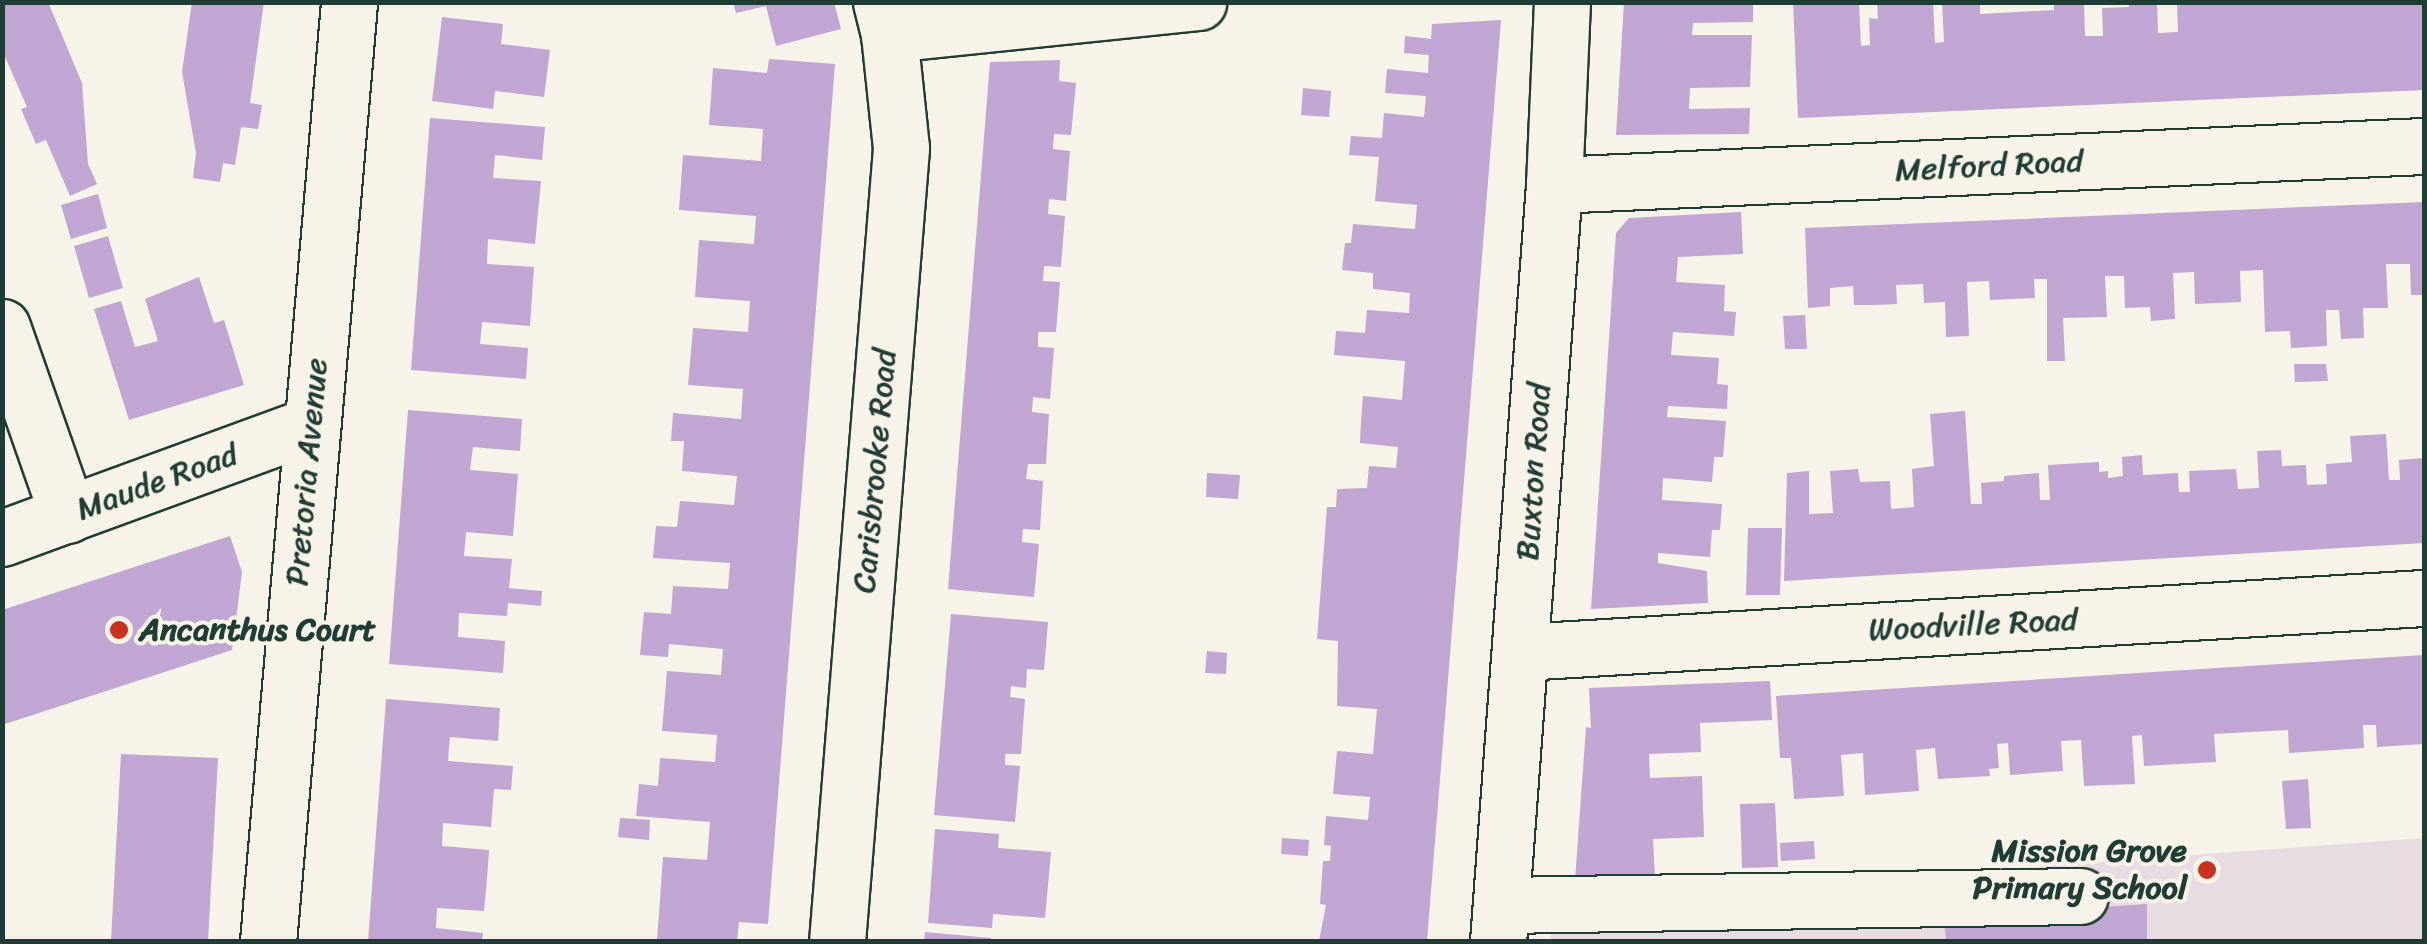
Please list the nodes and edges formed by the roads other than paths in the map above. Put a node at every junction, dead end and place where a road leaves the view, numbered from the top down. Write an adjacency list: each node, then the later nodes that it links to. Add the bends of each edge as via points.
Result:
1 (349, 2): 8 (street, Pretoria Avenue)
2 (1198, 2): 4 (street)
3 (1562, 2): 6 (street, Buxton Road)
4 (886, 18): 16 (street, Carisbrooke Road, via 900,148)
5 (2424, 146): 6 (street, Melford Road)
6 (1554, 186): 12 (street, Buxton Road)
7 (2, 327): 9 (street)
8 (310, 425): 9 (street, Maude Road); 15 (street, Pretoria Avenue)
9 (68, 515): 10 (street, Maude Road)
10 (2, 538)
11 (2424, 598): 12 (street, Woodville Road)
12 (1522, 652): 14 (street, Buxton Road)
13 (2080, 896): 14 (street)
14 (1499, 923)
15 (268, 942)
16 (837, 942)

